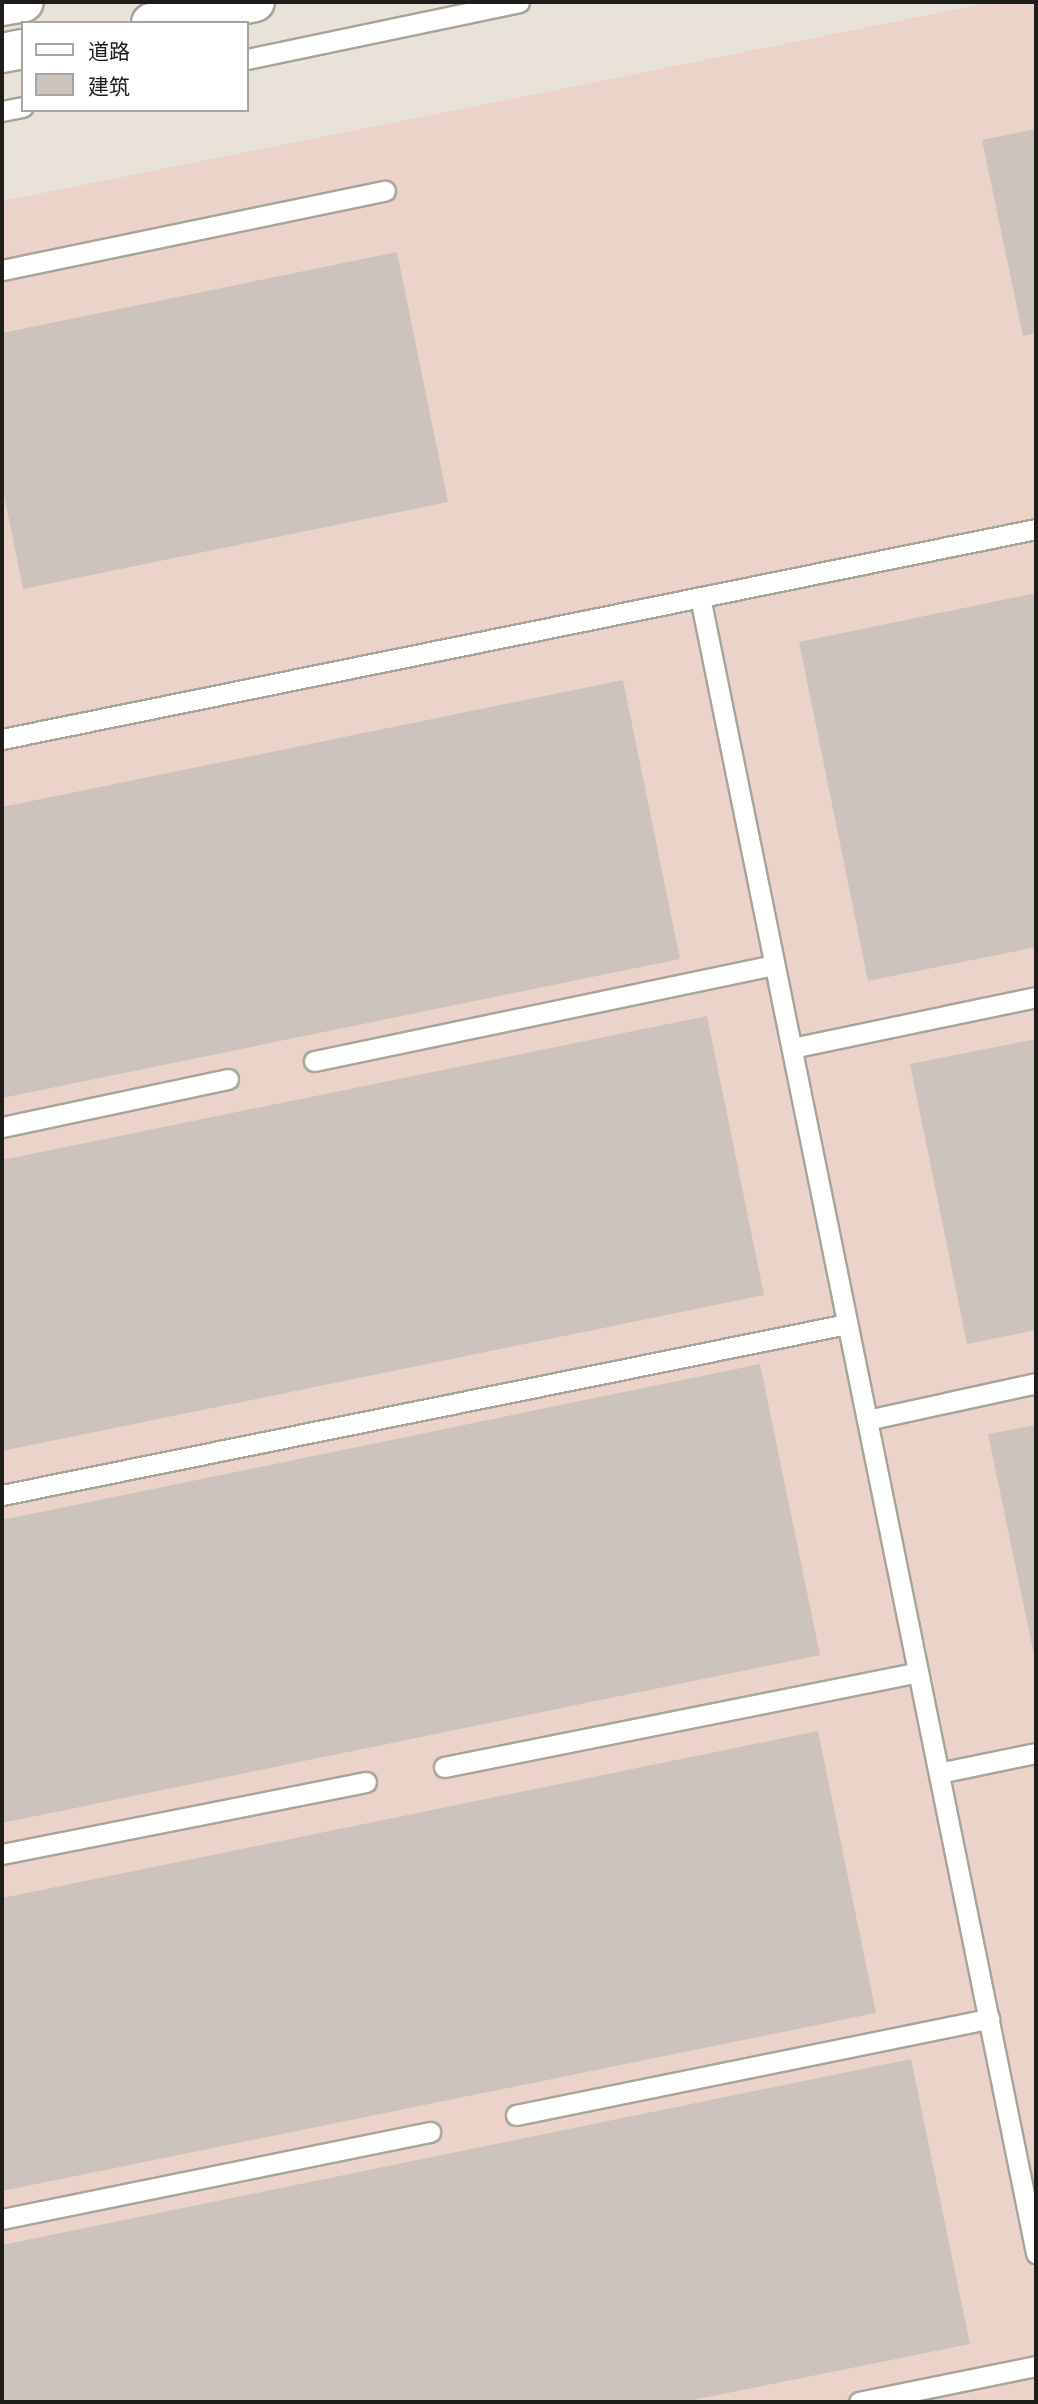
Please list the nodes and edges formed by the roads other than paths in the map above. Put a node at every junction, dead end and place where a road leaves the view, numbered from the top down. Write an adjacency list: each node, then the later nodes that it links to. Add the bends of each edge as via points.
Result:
1 (24, 2): 4 (main road)
2 (255, 2): 5 (main road)
3 (519, 2): 8 (lane)
4 (2, 6)
5 (161, 21)
6 (21, 49): 7 (main road)
7 (2, 53)
8 (248, 60)
9 (21, 107): 10 (lane)
10 (2, 111)
11 (386, 191): 12 (lane)
12 (2, 270)
13 (1036, 529): 14 (lane)
14 (700, 597): 15 (lane); 16 (lane)
15 (2, 738)
16 (774, 965): 18 (lane); 19 (lane)
17 (1036, 997): 18 (lane)
18 (792, 1048): 22 (lane)
19 (314, 1061)
20 (228, 1079): 21 (lane)
21 (2, 1127)
22 (847, 1324): 24 (lane); 25 (lane)
23 (1036, 1383): 24 (lane)
24 (867, 1420): 26 (lane)
25 (2, 1495)
26 (918, 1672): 28 (lane); 29 (lane)
27 (1036, 1753): 29 (lane)
28 (444, 1767)
29 (939, 1773): 32 (lane)
30 (366, 1782): 31 (lane)
31 (2, 1854)
32 (989, 2019): 33 (lane); 36 (lane)
33 (516, 2115)
34 (430, 2132): 35 (lane)
35 (2, 2219)
36 (1036, 2253)
37 (1036, 2366): 38 (lane)
38 (859, 2402)

